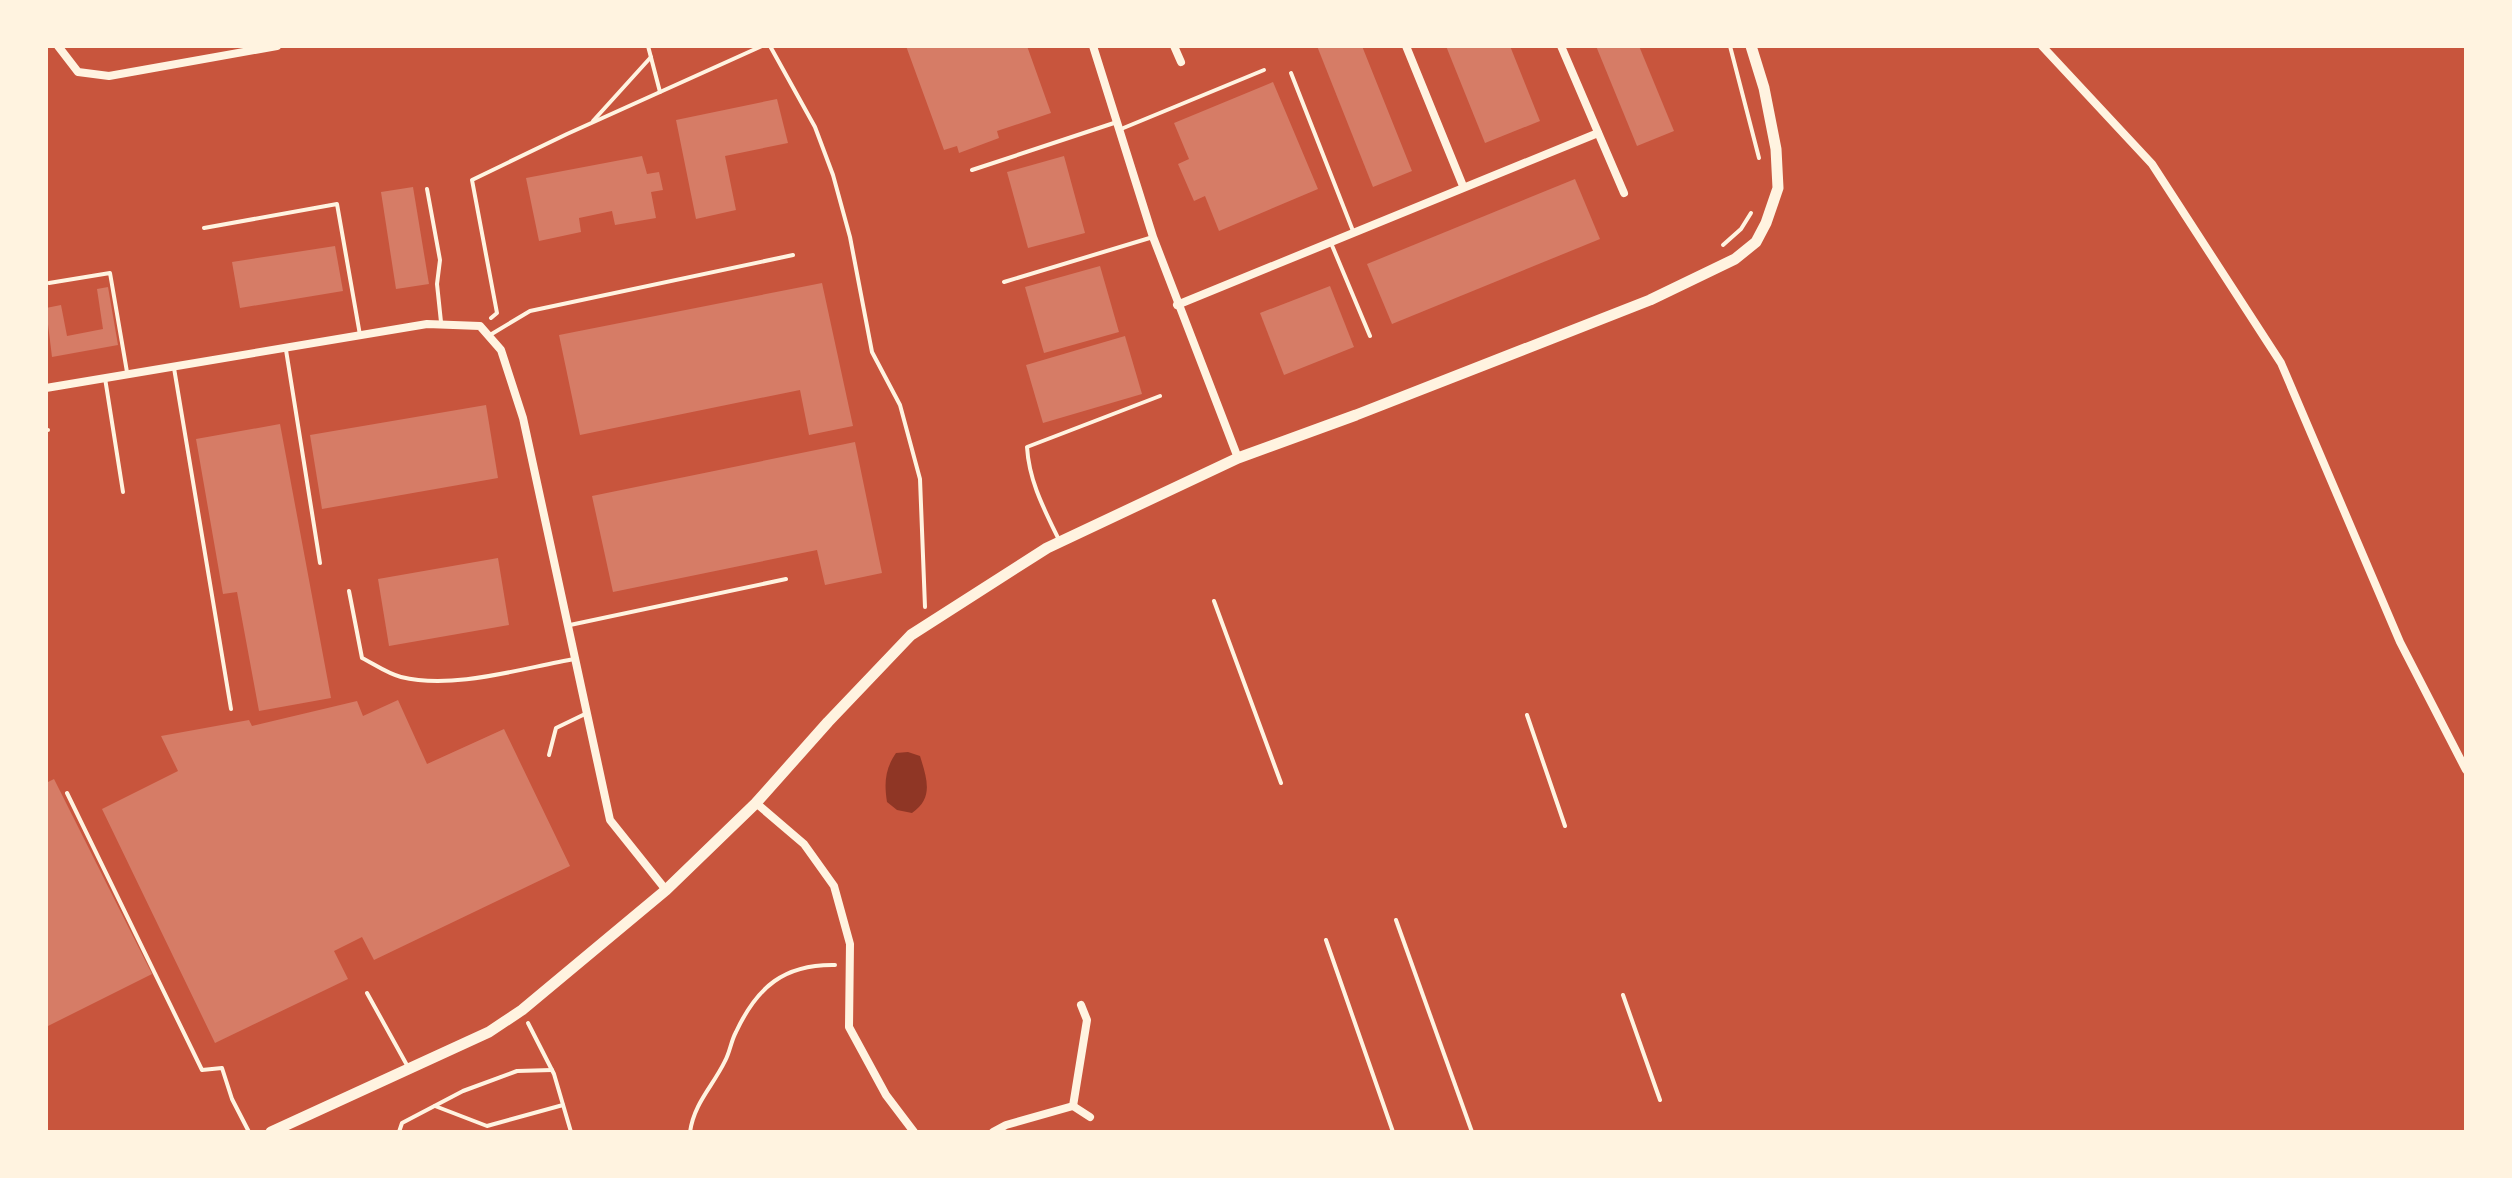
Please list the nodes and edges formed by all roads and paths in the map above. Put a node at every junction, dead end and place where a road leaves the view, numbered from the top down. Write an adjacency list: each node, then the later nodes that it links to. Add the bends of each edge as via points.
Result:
1 (58, 46): 2 (street, via 78,72 109,76)
2 (277, 46)
3 (648, 46): 13 (path)
4 (762, 46): 17 (path)
5 (770, 46): 55 (path, via 815,127 833,175 872,352 900,405 920,479)
6 (1093, 46): 19 (street)
7 (1174, 46): 14 (street)
8 (1406, 46): 23 (street)
9 (1561, 46): 20 (street)
10 (1730, 46): 21 (path)
11 (1751, 46): 47 (street, via 1776,149 1778,188 1756,242 1735,259 1650,300)
12 (2042, 46): 61 (street, via 2152,164 2281,363 2400,642)
13 (651, 57): 17 (path); 18 (path)
14 (1181, 62)
15 (1264, 70): 19 (lane)
16 (1291, 73): 28 (lane)
17 (660, 92): 18 (path)
18 (591, 122): 37 (path, via 472,180 497,313)
19 (1118, 126): 22 (lane); 29 (street)
20 (1598, 133): 23 (street); 25 (street)
21 (1759, 168)
22 (972, 170)
23 (1463, 186): 28 (street)
24 (427, 189): 36 (lane, via 440,260)
25 (1624, 193)
26 (1756, 205): 31 (path, via 1741,229)
27 (204, 228): 38 (lane, via 337,204)
28 (1353, 231): 30 (street)
29 (1153, 237): 33 (lane); 35 (street)
30 (1330, 240): 35 (street); 40 (lane)
31 (1715, 252)
32 (793, 255): 39 (lane, via 530,311)
33 (1004, 282)
34 (49, 283): 43 (lane, via 110,273)
35 (1177, 305): 47 (street)
36 (441, 322): 37 (street); 38 (street)
37 (480, 326): 39 (street)
38 (360, 335): 41 (street)
39 (490, 335): 54 (street, via 501,350 523,418)
40 (1370, 336)
41 (285, 348): 42 (street); 50 (lane)
42 (173, 366): 43 (street); 57 (lane)
43 (127, 375): 44 (street)
44 (105, 378): 45 (street); 48 (lane)
45 (46, 388)
46 (1160, 396): 49 (lane, via 1027,447 1034,487)
47 (1238, 458): 49 (street)
48 (123, 492)
49 (1060, 542): 55 (street)
50 (320, 563)
51 (786, 579): 54 (lane)
52 (349, 591): 56 (lane, via 362,658 399,677 460,680)
53 (1214, 601): 62 (path)
54 (568, 625): 56 (street)
55 (926, 626): 64 (street, via 911,635)
56 (575, 659): 58 (street)
57 (231, 709)
58 (587, 713): 60 (lane, via 556,728); 66 (street, via 610,820)
59 (1527, 715): 65 (path)
60 (549, 755)
61 (2466, 770)
62 (1281, 783)
63 (67, 793): 81 (lane, via 202,1070 222,1068)
64 (756, 803): 66 (street); 69 (street, via 804,844 834,886 850,944)
65 (1565, 826)
66 (666, 890): 73 (street)
67 (1396, 920): 89 (path)
68 (1326, 940): 88 (path)
69 (849, 965): 85 (path, via 814,964 777,976 736,1032 725,1062 702,1095); 86 (street, via 849,1027 886,1095)
70 (367, 993): 74 (lane)
71 (1623, 995): 76 (path)
72 (1081, 1005): 79 (street, via 1087,1020)
73 (522, 1010): 74 (street, via 489,1032); 75 (path)
74 (409, 1069): 82 (street)
75 (552, 1070): 77 (path); 78 (path, via 517,1071)
76 (1660, 1100)
77 (563, 1105): 78 (path, via 487,1126); 84 (path)
78 (435, 1106): 83 (path, via 402,1123)
79 (1073, 1106): 80 (street); 87 (street)
80 (1090, 1117)
81 (249, 1132)
82 (271, 1132)
83 (399, 1132)
84 (571, 1132)
85 (690, 1132)
86 (914, 1132)
87 (993, 1132)
88 (1393, 1132)
89 (1472, 1132)

